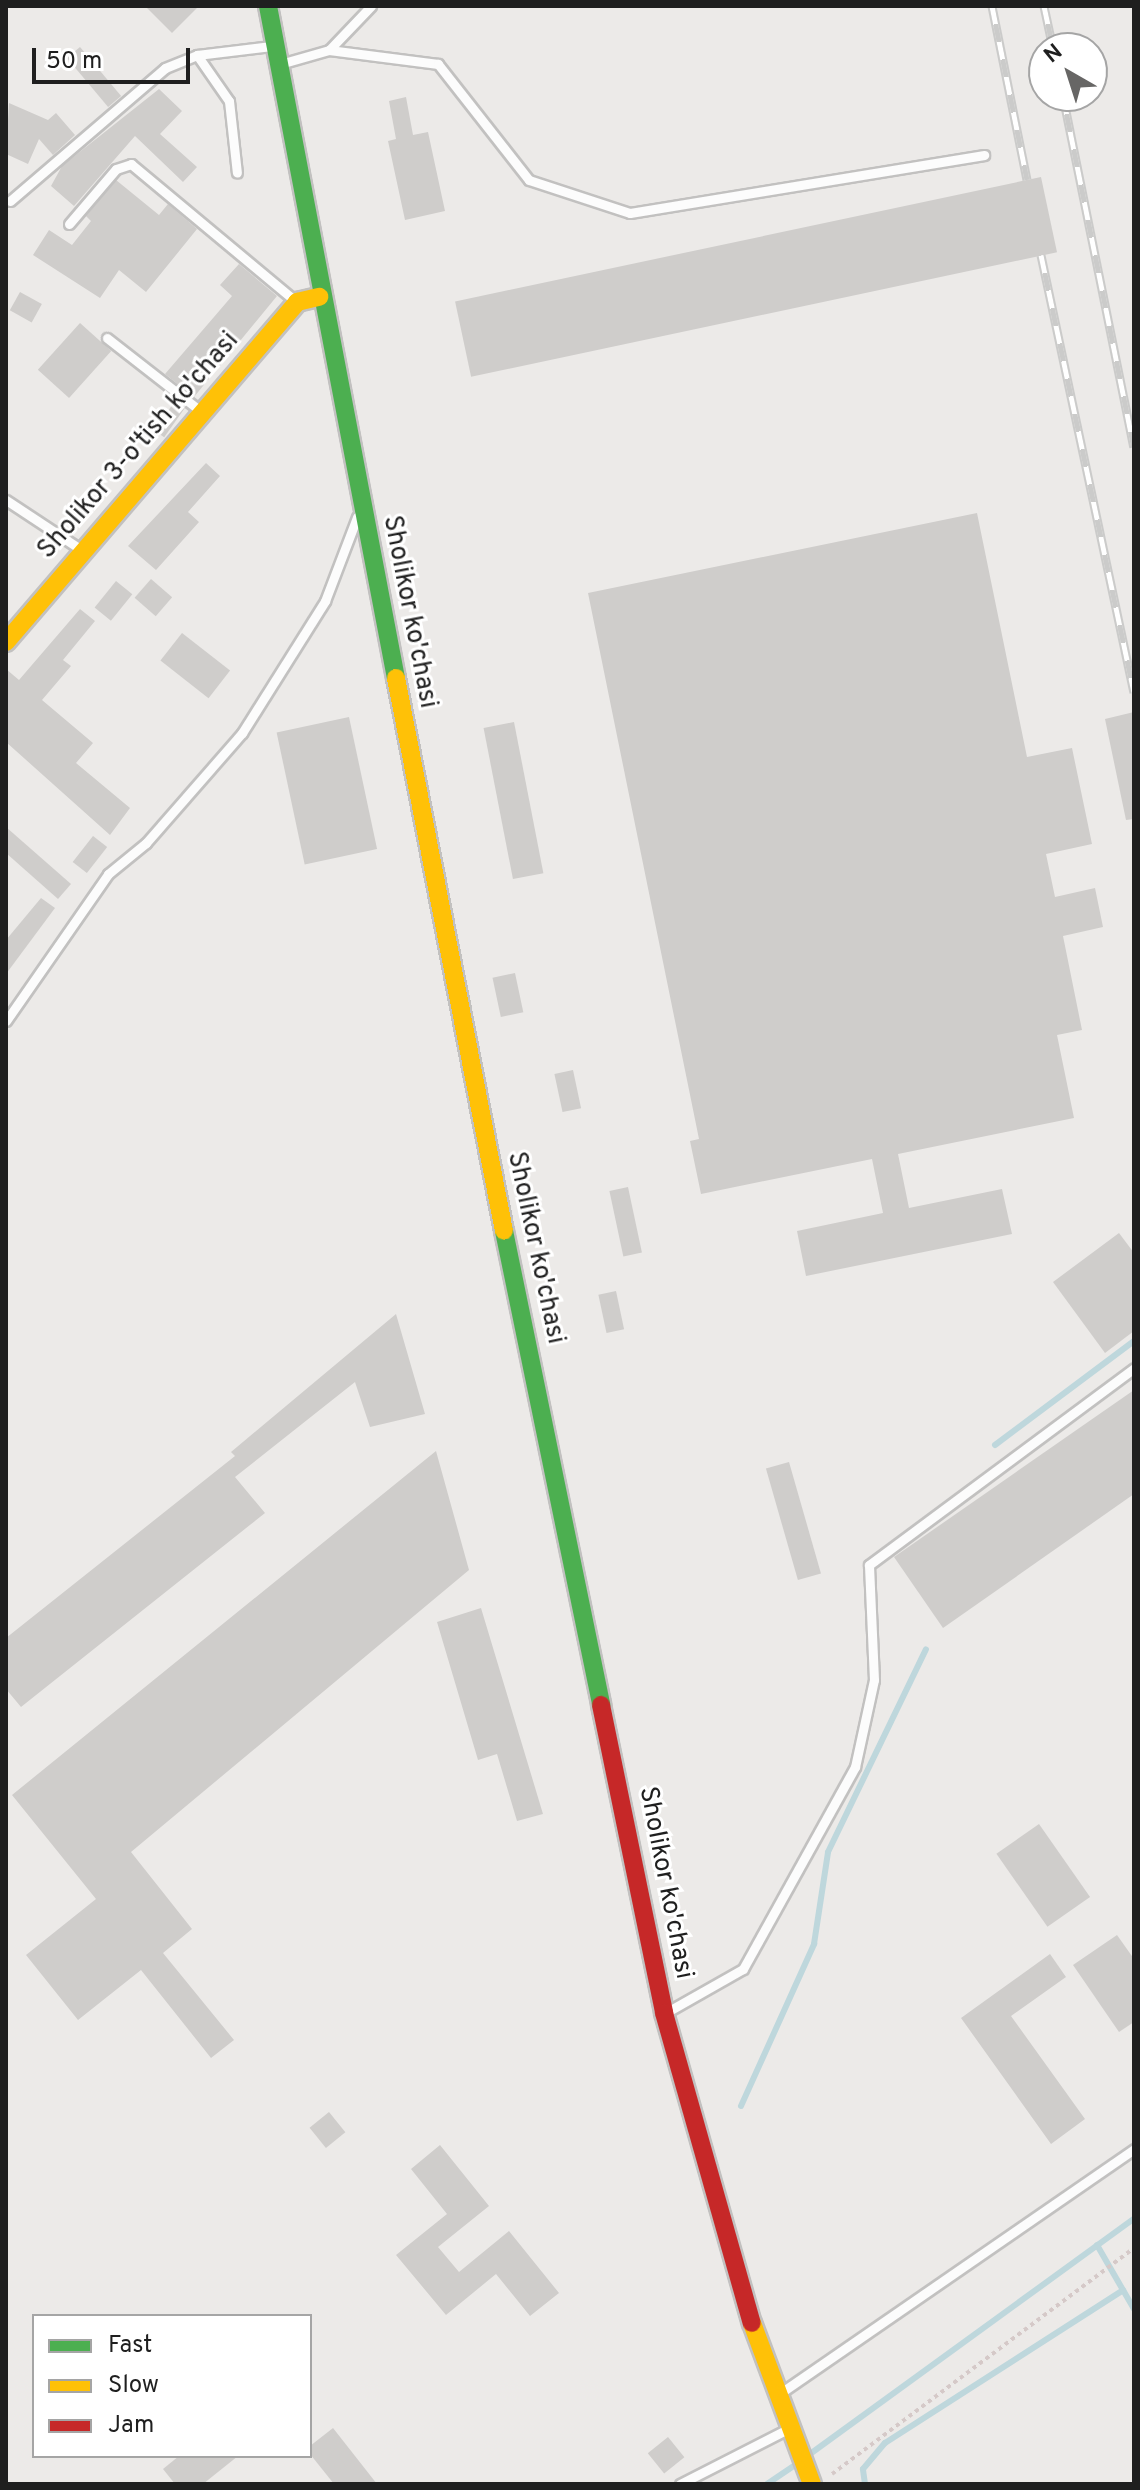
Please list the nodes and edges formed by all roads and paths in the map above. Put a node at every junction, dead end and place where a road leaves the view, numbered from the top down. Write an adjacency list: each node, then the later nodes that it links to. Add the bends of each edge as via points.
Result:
1 (268, 6): 3 (street, Sholikor ko'chasi)
2 (371, 6): 4 (lane)
3 (275, 46): 5 (lane); 6 (street, Sholikor ko'chasi)
4 (329, 50): 6 (lane); 7 (lane, via 438,64 529,180 630,213)
5 (197, 55): 8 (lane, via 229,101); 9 (lane, via 140,87)
6 (278, 65): 11 (street, Sholikor ko'chasi)
7 (984, 155)
8 (237, 173)
9 (10, 201)
10 (69, 224): 12 (lane, via 116,169 131,164)
11 (319, 297): 12 (street); 16 (street, Sholikor ko'chasi)
12 (297, 302): 14 (street, Sholikor 3-o'tish ko'chasi)
13 (107, 338): 14 (lane)
14 (202, 412): 17 (street, Sholikor 3-o'tish ko'chasi)
15 (6, 500): 17 (lane)
16 (361, 506): 19 (lane, via 325,601 242,733 146,843 108,874); 21 (street, Sholikor ko'chasi)
17 (83, 551): 18 (street, Sholikor 3-o'tish ko'chasi)
18 (6, 642)
19 (6, 1021)
20 (1134, 1368): 21 (lane, via 869,1565 874,1680 855,1767 743,1969)
21 (664, 2013): 24 (street, Sholikor ko'chasi, via 705,2172)
22 (1134, 2149): 24 (lane)
23 (1134, 2248): 28 (path, via 859,2448)
24 (776, 2396): 25 (street, Sholikor ko'chasi)
25 (788, 2429): 26 (street, Sholikor ko'chasi); 27 (lane)
26 (805, 2468)
27 (680, 2484)
28 (821, 2484)

